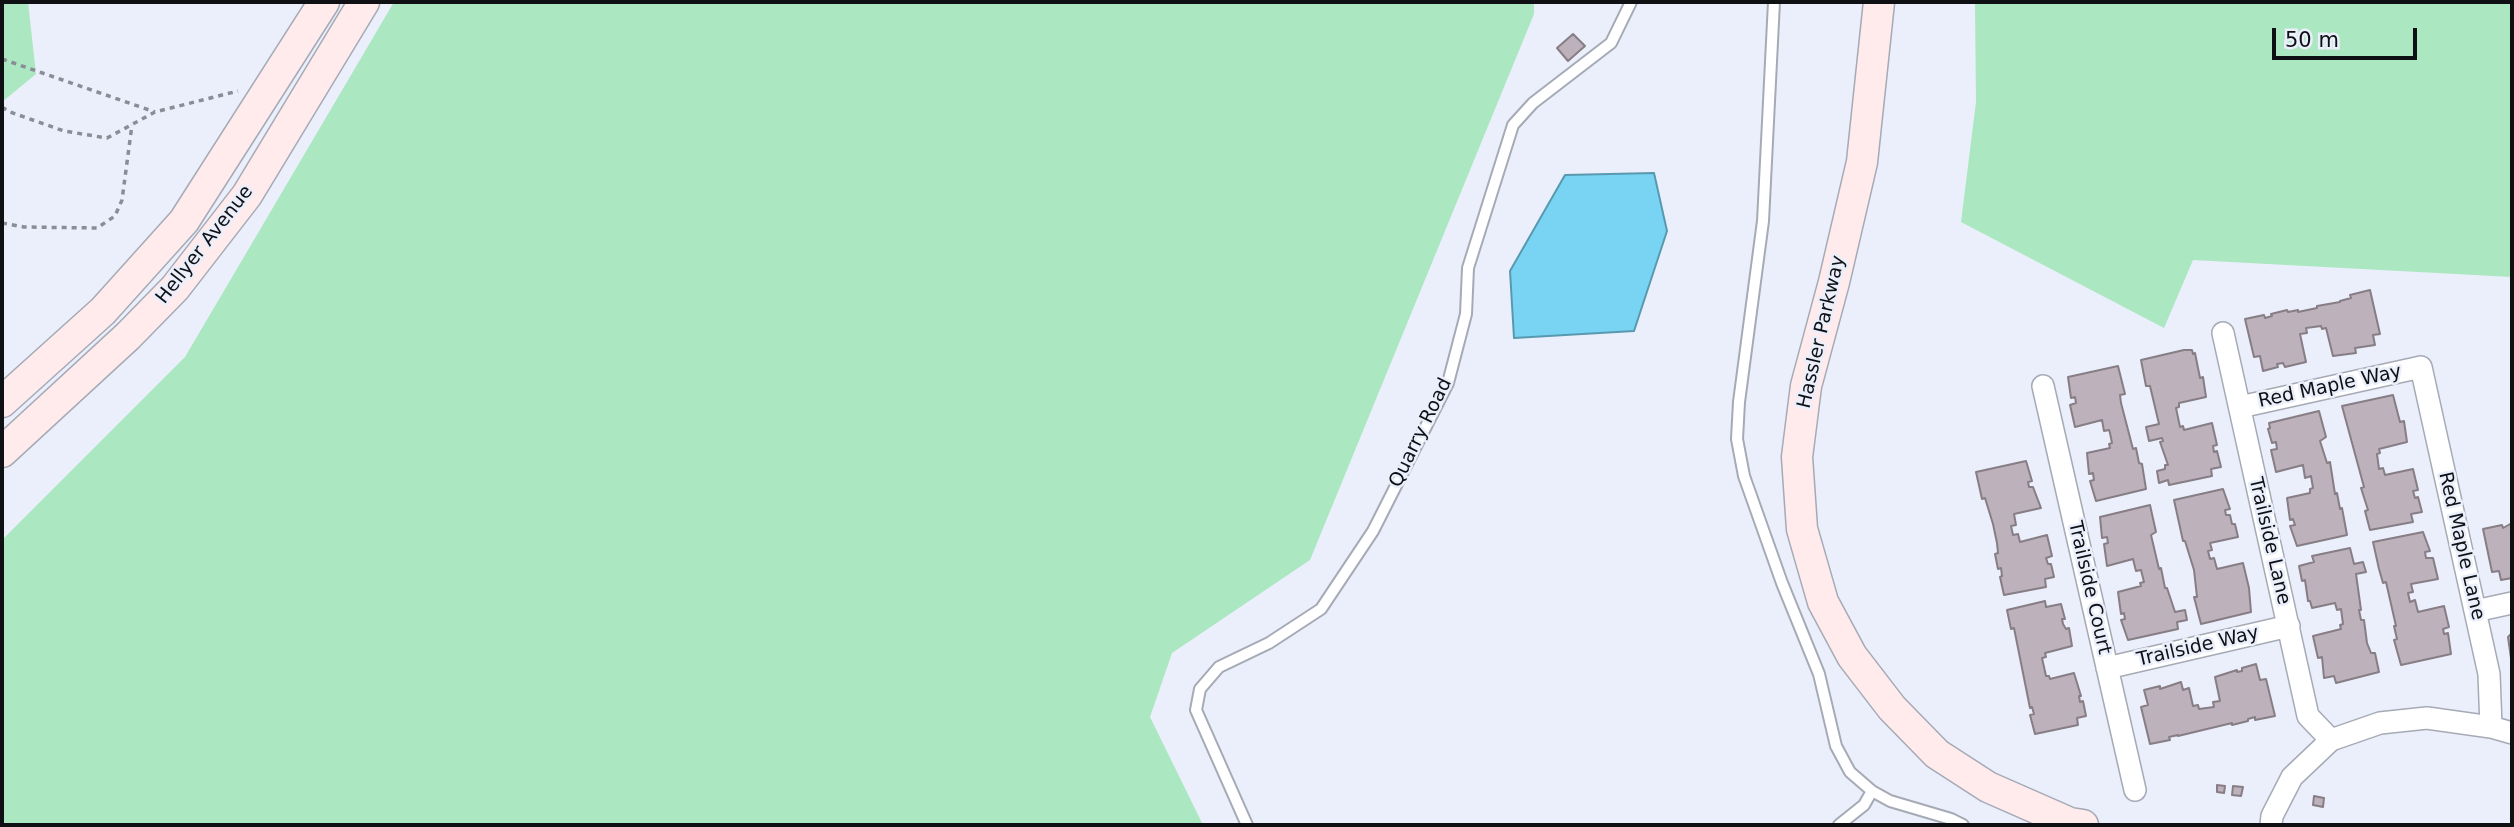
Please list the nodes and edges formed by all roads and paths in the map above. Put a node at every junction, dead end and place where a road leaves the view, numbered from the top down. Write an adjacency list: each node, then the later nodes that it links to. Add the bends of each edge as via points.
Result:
1 (324, 2): 12 (main road, Hellyer Avenue, via 184,221)
2 (364, 2): 14 (main road, Hellyer Avenue, via 247,195 175,288)
3 (1631, 2): 29 (lane, Quarry Road, via 1611,43 1533,103 1513,125 1468,268 1466,314 1448,383 1373,531 1321,609 1269,643 1219,667 1200,689 1196,710)
4 (1774, 2): 28 (lane, via 1763,221 1737,439 1744,476 1819,674 1836,746 1850,772)
5 (1879, 2): 32 (main road, Hassler Parkway, via 1862,162 1806,386 1797,457 1802,529 1823,602 1852,656 1892,708 1937,754 1988,788)
6 (2, 60): 9 (path)
7 (243, 92): 9 (path)
8 (2, 107): 10 (path, via 64,131 107,138)
9 (155, 112): 10 (path)
10 (132, 125): 11 (path, via 122,200 115,216 97,228)
11 (2, 223)
12 (103, 311): 14 (main road); 17 (main road, Hellyer Avenue)
13 (2223, 333): 18 (street, Trailside Lane)
14 (128, 336): 19 (main road, Hellyer Avenue)
15 (2421, 367): 18 (street, Red Maple Way); 21 (street, Red Maple Lane)
16 (2043, 386): 23 (street, Trailside Court)
17 (2, 402)
18 (2239, 407): 22 (street, Trailside Lane)
19 (2, 452)
20 (2512, 603): 21 (street)
21 (2475, 611): 24 (street, Red Maple Lane, via 2489,674)
22 (2288, 626): 23 (street, Trailside Way); 26 (street, Trailside Lane, via 2308,716)
23 (2107, 668): 27 (street, Trailside Court)
24 (2491, 727): 25 (street); 26 (street, via 2427,718 2380,723)
25 (2512, 733)
26 (2331, 740): 33 (street, via 2292,777)
27 (2135, 790)
28 (1872, 791): 30 (lane, via 1864,805); 31 (lane)
29 (1247, 825)
30 (1839, 825)
31 (1963, 825)
32 (2083, 825)
33 (2271, 825)

